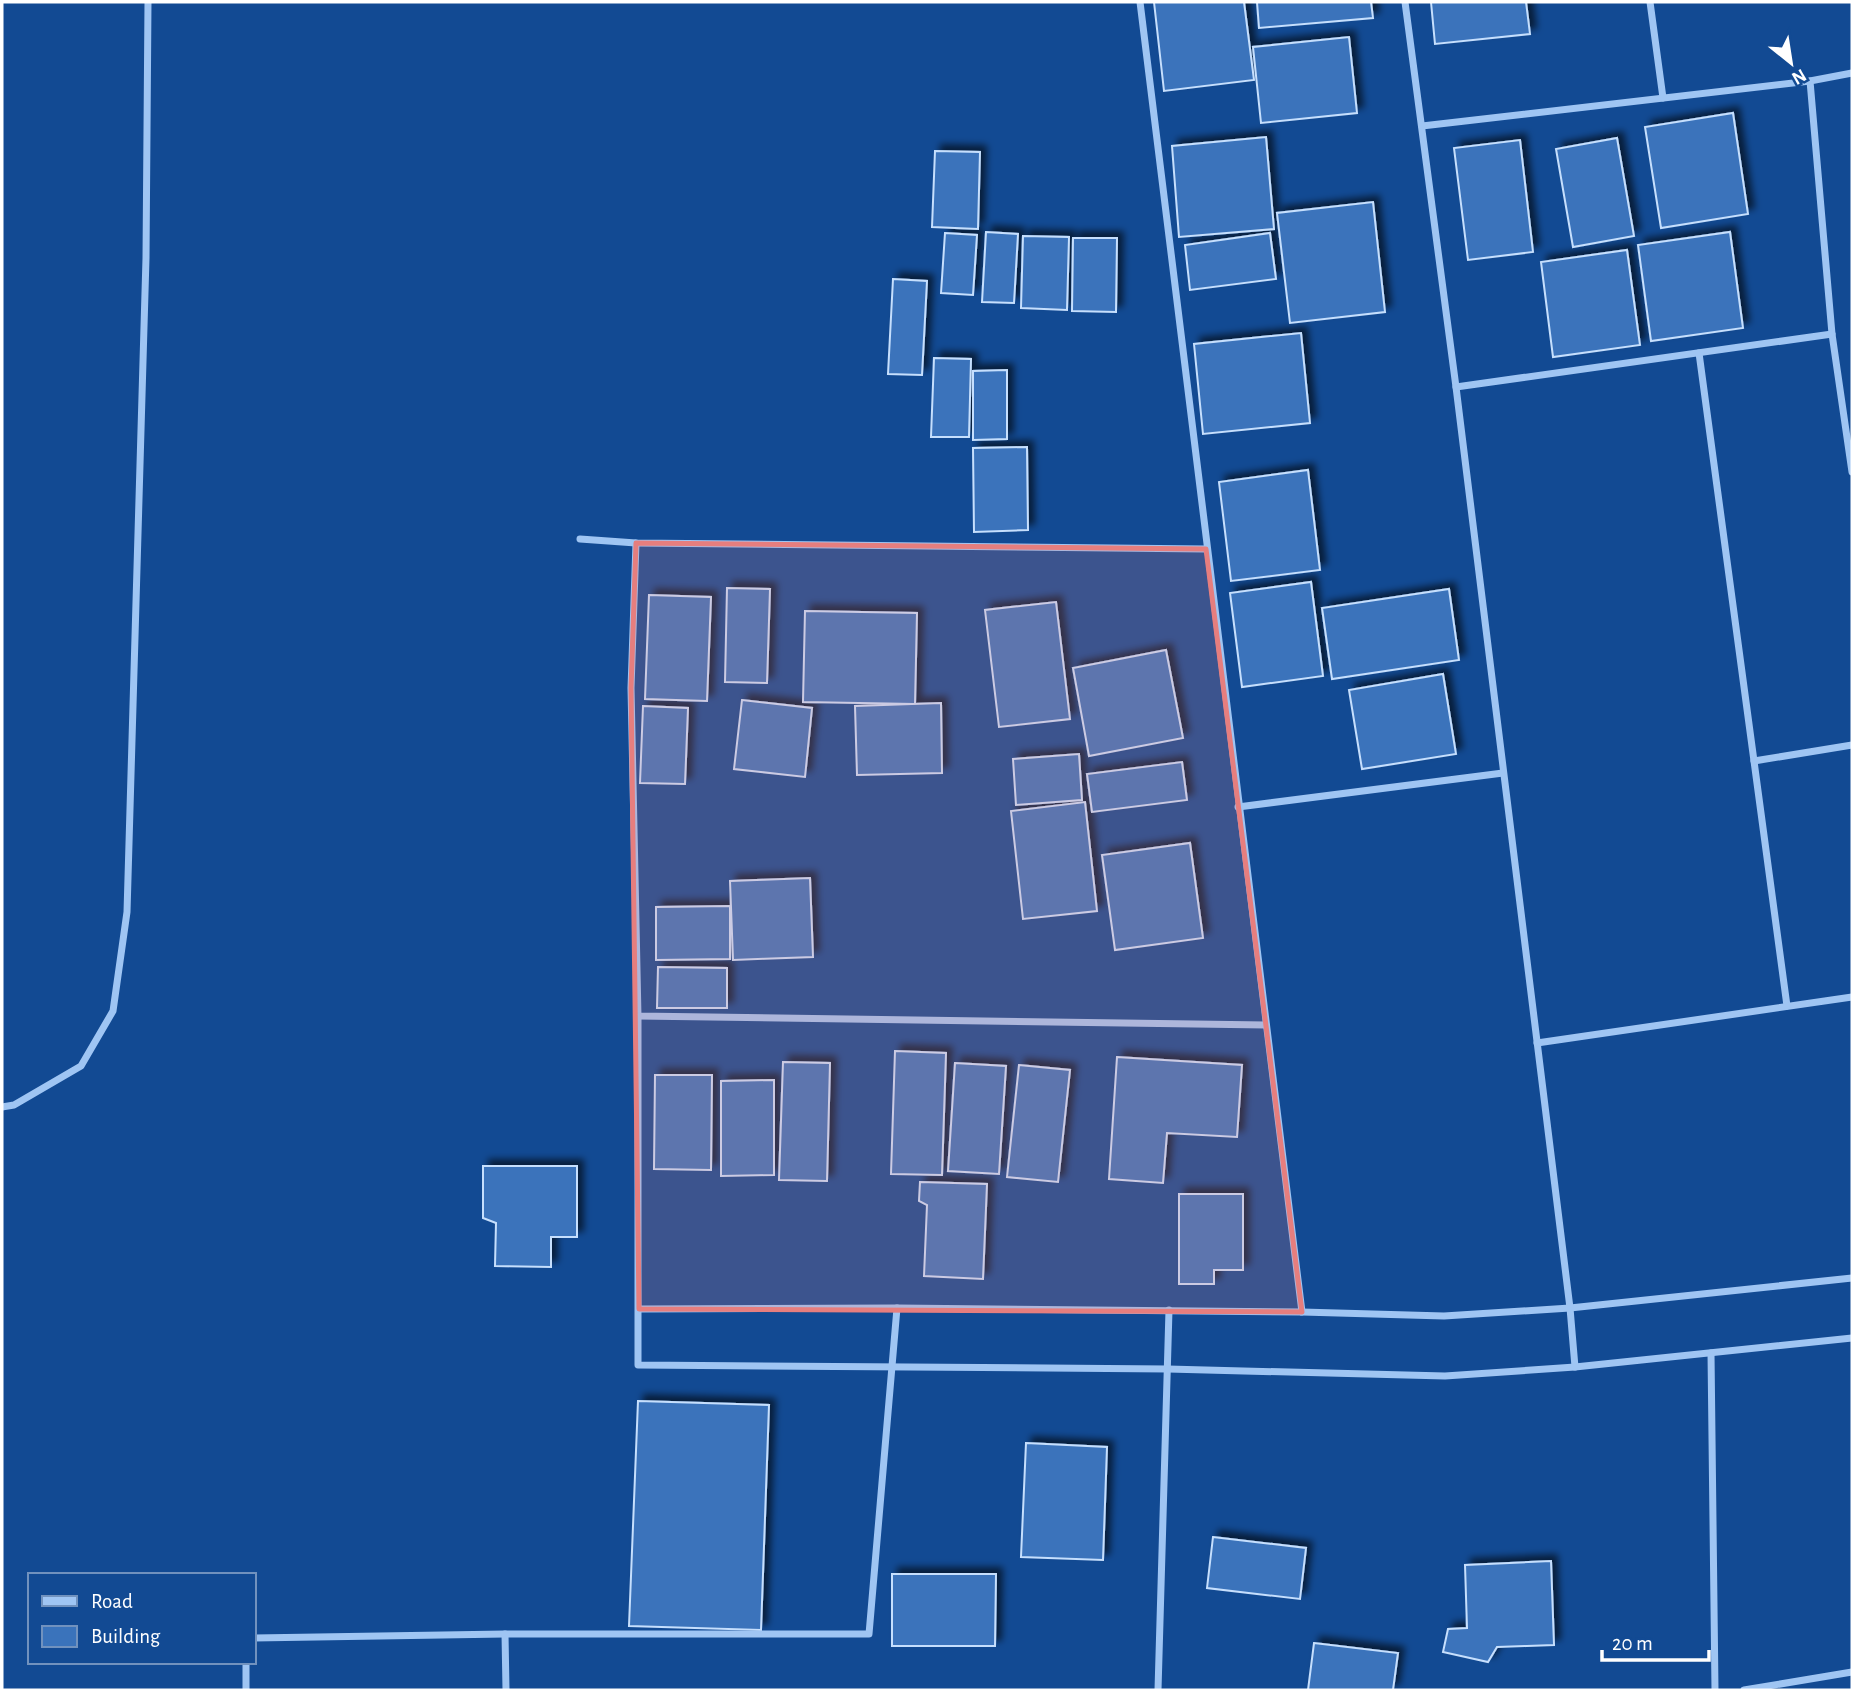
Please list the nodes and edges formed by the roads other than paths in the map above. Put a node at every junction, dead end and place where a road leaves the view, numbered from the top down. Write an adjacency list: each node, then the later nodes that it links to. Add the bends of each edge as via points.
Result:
1 (148, 2): 25 (street, via 146,258 127,912 113,1012 81,1066 14,1105)
2 (1140, 2): 15 (street)
3 (1405, 2): 8 (street)
4 (1650, 2): 7 (street)
5 (1852, 73): 6 (street)
6 (1810, 81): 7 (street); 9 (street)
7 (1663, 98): 8 (street)
8 (1422, 126): 11 (street)
9 (1832, 334): 10 (street); 12 (street)
10 (1699, 353): 11 (street); 17 (street)
11 (1456, 387): 18 (street)
12 (1852, 471)
13 (580, 539): 14 (street)
14 (636, 543): 15 (street); 22 (street, via 631,688)
15 (1206, 548): 19 (street)
16 (1852, 745): 17 (street)
17 (1754, 761): 21 (street)
18 (1503, 772): 19 (street); 24 (street)
19 (1238, 807): 23 (street)
20 (1852, 997): 21 (street)
21 (1787, 1006): 24 (street)
22 (638, 1016): 23 (street); 29 (street)
23 (1266, 1025): 31 (street)
24 (1537, 1043): 28 (street)
25 (2, 1107)
26 (1852, 1278): 28 (street)
27 (897, 1308): 29 (street); 30 (street); 34 (street)
28 (1570, 1308): 31 (street, via 1444,1316); 35 (street)
29 (639, 1309): 34 (street, via 638,1365)
30 (1169, 1310): 31 (street); 36 (street)
31 (1302, 1312)
32 (1852, 1338): 33 (street)
33 (1712, 1353): 35 (street); 44 (street)
34 (891, 1366): 36 (street); 37 (street, via 869,1634)
35 (1575, 1367): 36 (street, via 1445,1376)
36 (1168, 1369): 43 (street)
37 (505, 1634): 38 (street); 42 (street)
38 (256, 1638)
39 (246, 1664): 41 (street)
40 (1852, 1672): 45 (street)
41 (246, 1690)
42 (506, 1690)
43 (1158, 1690)
44 (1715, 1690)
45 (1744, 1690)

